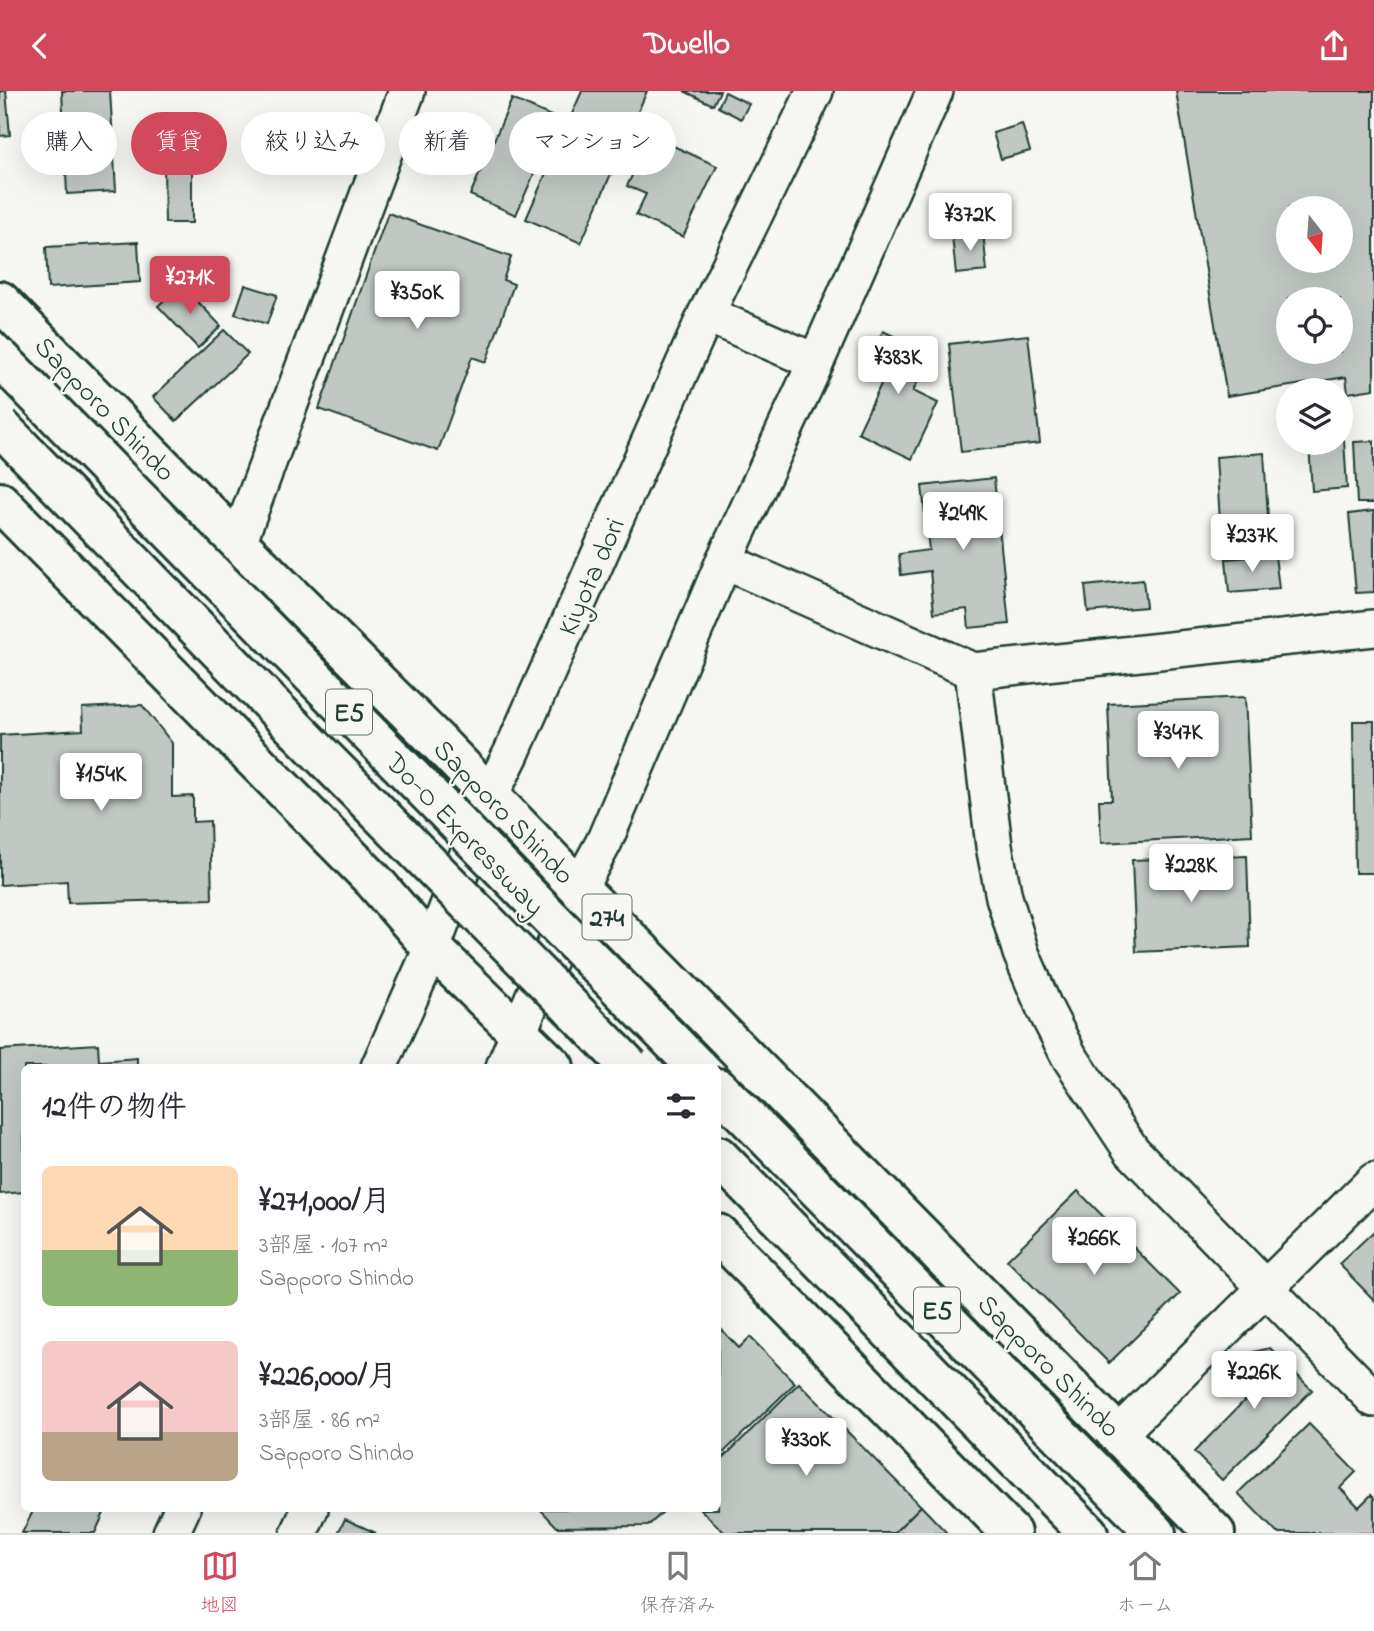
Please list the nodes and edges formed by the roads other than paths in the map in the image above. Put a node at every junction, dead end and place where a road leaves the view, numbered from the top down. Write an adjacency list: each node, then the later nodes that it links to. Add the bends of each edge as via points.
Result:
1 (407, 91): 10 (street)
2 (815, 91): 5 (street, Kiyota dori)
3 (935, 91): 7 (street)
4 (0, 301): 10 (highway, Sapporo Shindo / 274)
5 (706, 314): 7 (street); 14 (street, Kiyota dori)
6 (0, 358): 22 (highway, Do-O Expressway / E5, bridge)
7 (816, 362): 11 (street)
8 (0, 426): 21 (highway, Do-O Expressway / E5, bridge)
9 (0, 502): 16 (highway, via 374,881)
10 (238, 543): 14 (highway, Sapporo Shindo / 274)
11 (724, 561): 13 (street); 15 (street, via 604,842)
12 (1374, 628): 13 (street)
13 (973, 671): 27 (street, via 1002,884 1021,953 1044,1007 1069,1056 1132,1151)
14 (490, 796): 15 (highway, Sapporo Shindo / 274); 16 (street, Kiyota dori)
15 (579, 888): 17 (street); 29 (highway, Sapporo Shindo / 274)
16 (432, 948): 17 (highway); 18 (street, Kiyota dori)
17 (519, 1032): 19 (street); 20 (highway)
18 (380, 1064)
19 (504, 1064)
20 (551, 1064)
21 (627, 1064)
22 (694, 1064)
23 (721, 1091): 36 (highway, E5)
24 (721, 1159): 35 (highway, E5)
25 (1374, 1181): 27 (street)
26 (721, 1237): 34 (highway)
27 (1265, 1288): 28 (street); 29 (street)
28 (1374, 1399)
29 (1118, 1434): 37 (highway, Sapporo Shindo / 274)
30 (181, 1512): 32 (street)
31 (309, 1512): 33 (street)
32 (171, 1533)
33 (299, 1533)
34 (1011, 1533)
35 (1088, 1533)
36 (1156, 1533)
37 (1215, 1533)

